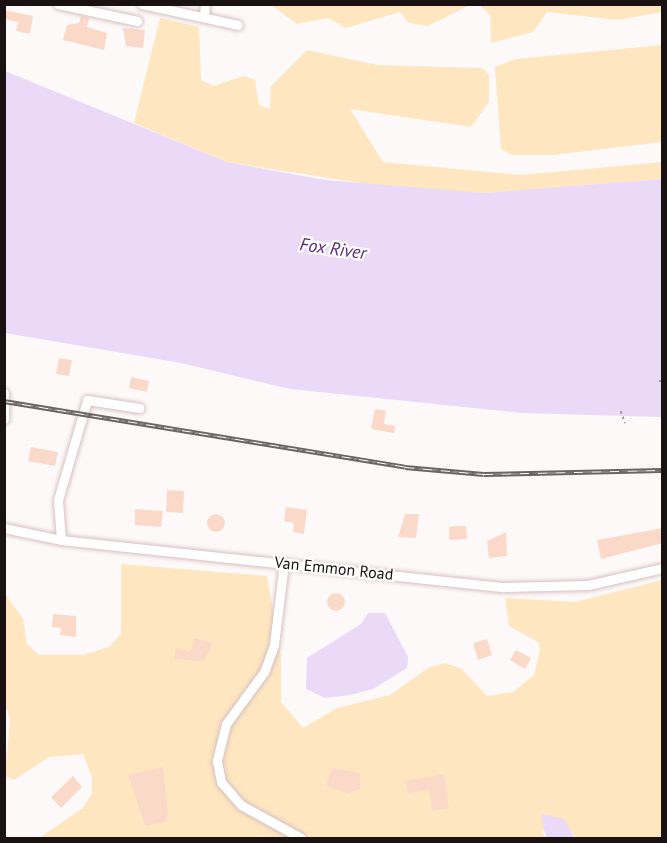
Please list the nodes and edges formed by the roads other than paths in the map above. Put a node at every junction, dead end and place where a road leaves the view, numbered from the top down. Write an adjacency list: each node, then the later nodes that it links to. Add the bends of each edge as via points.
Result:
1 (58, 4): 5 (street)
2 (142, 4): 4 (street)
3 (206, 4): 4 (street)
4 (204, 17): 6 (street)
5 (137, 21)
6 (238, 25)
7 (4, 393): 9 (street)
8 (139, 408): 11 (street, via 87,400 58,500)
9 (4, 419)
10 (4, 528): 11 (street, Van Emmon Road)
11 (61, 540): 12 (street, Van Emmon Road)
12 (284, 563): 13 (street, Van Emmon Road, via 523,588 599,583); 14 (street, via 274,645 264,672 226,724 217,761 221,782 241,805)
13 (663, 568)
14 (301, 838)

